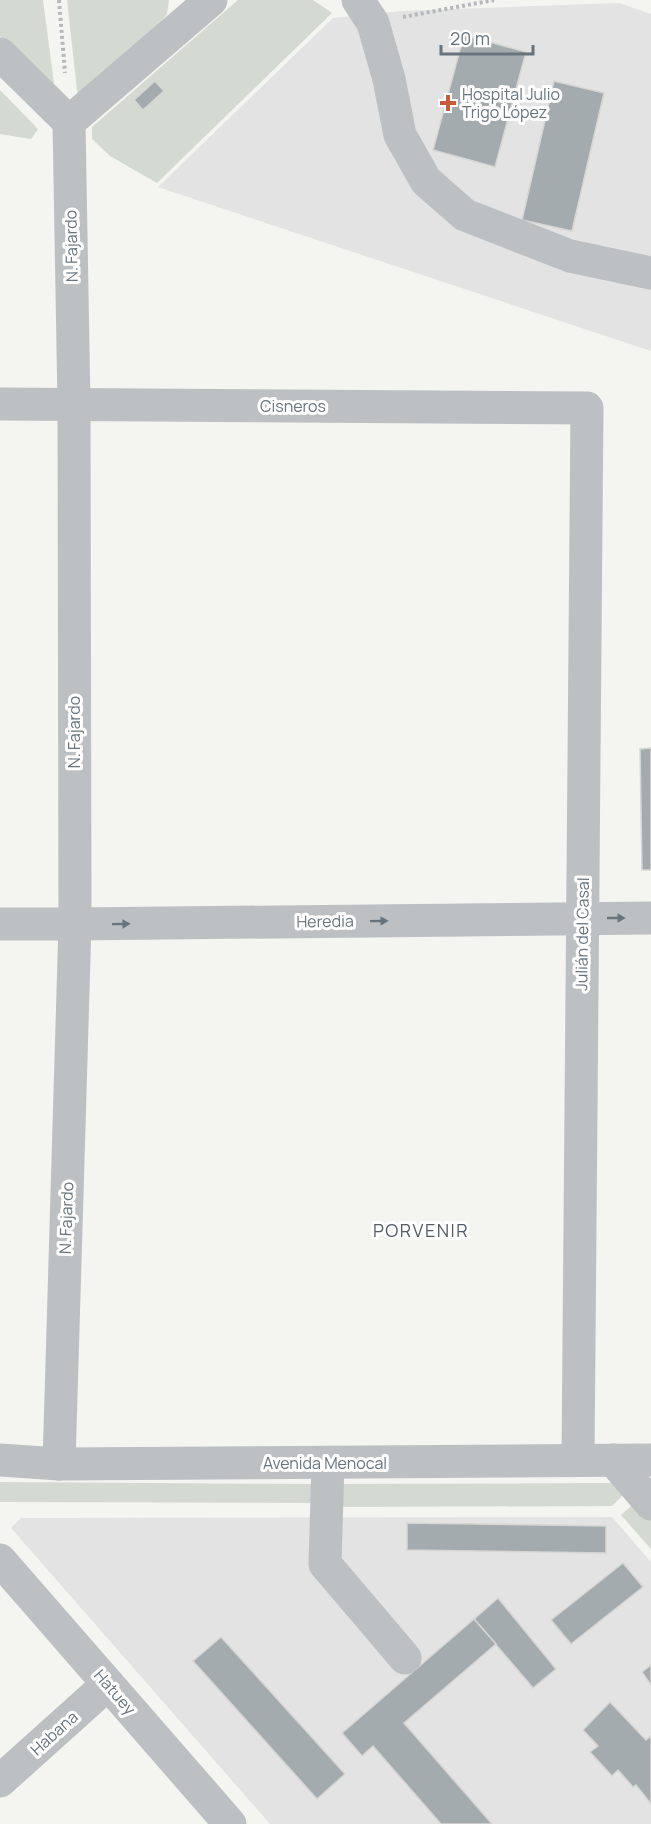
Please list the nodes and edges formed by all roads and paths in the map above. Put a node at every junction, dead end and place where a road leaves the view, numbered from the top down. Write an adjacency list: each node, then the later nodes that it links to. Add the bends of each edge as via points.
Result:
1 (59, 0): 6 (path)
2 (211, 0): 6 (street)
3 (494, 0): 4 (path)
4 (365, 11): 7 (street, via 389,79 400,135 426,181 465,215 570,256)
5 (0, 54): 6 (street)
6 (69, 122): 9 (street, N. Fajardo)
7 (651, 273)
8 (0, 404): 9 (street, Cisneros)
9 (74, 405): 10 (street, Cisneros); 14 (street, N. Fajardo)
10 (587, 408): 11 (street, Julián del Casal)
11 (583, 918): 12 (street, Heredia, one-way to 12); 14 (street, Heredia, one-way to 11); 16 (street, Julián del Casal)
12 (651, 918)
13 (0, 924): 14 (street, Heredia)
14 (75, 924): 20 (street, N. Fajardo)
15 (0, 1460): 20 (street, Avenida Menocal)
16 (578, 1460): 17 (street, Avenida Menocal); 19 (street, Avenida Menocal)
17 (613, 1460): 18 (street, Avenida Menocal); 21 (street)
18 (651, 1460)
19 (328, 1463): 20 (street, Avenida Menocal); 23 (street, via 325,1564)
20 (59, 1464)
21 (651, 1504)
22 (0, 1560): 24 (street, Hatuey)
23 (405, 1658)
24 (108, 1684): 25 (street, Habana); 26 (street, Hatuey)
25 (0, 1781)
26 (230, 1824)

